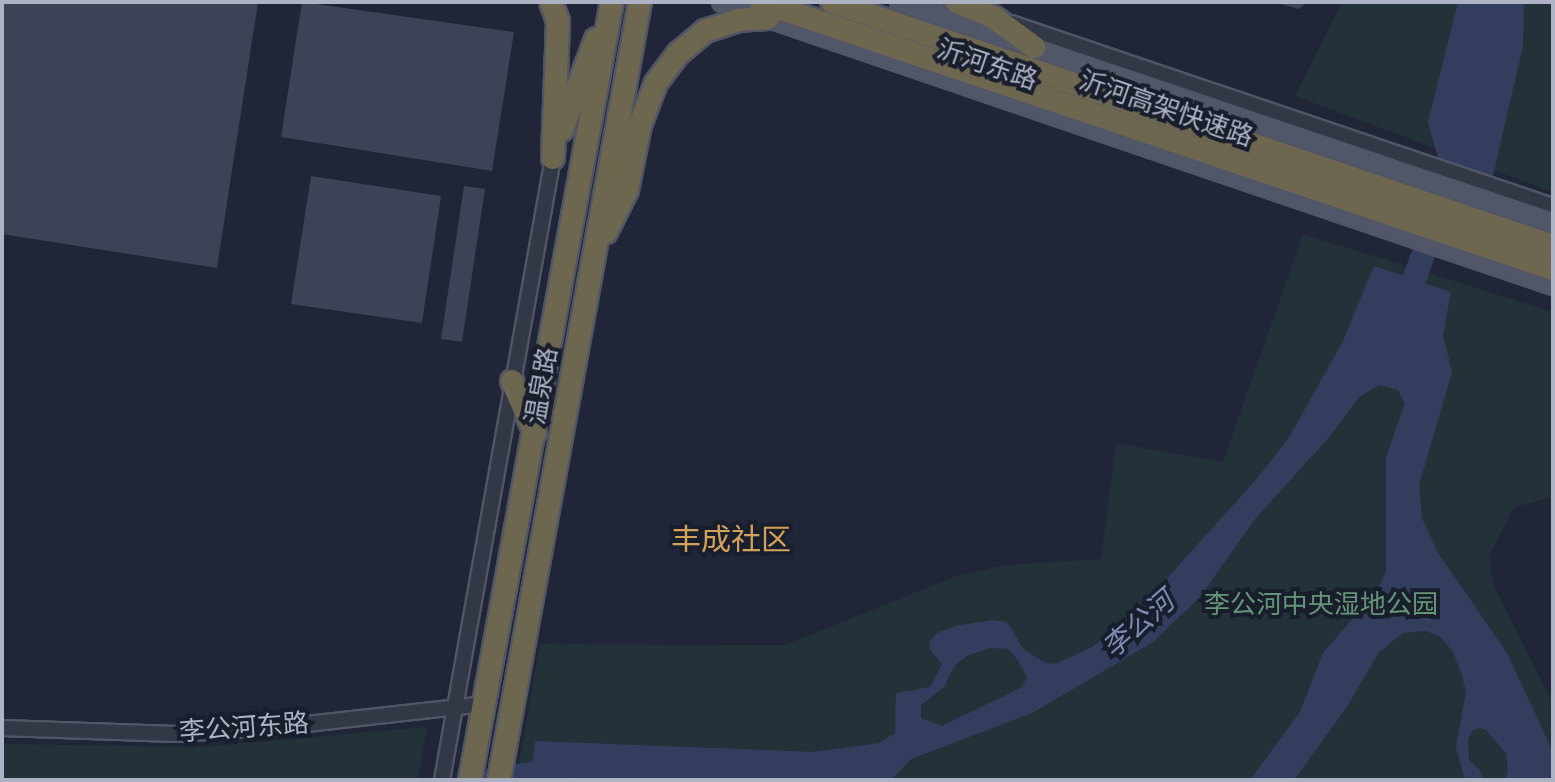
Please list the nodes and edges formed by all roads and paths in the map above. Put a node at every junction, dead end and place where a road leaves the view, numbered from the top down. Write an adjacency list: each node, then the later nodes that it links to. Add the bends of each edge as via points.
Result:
1 (551, 2): 14 (highway, via 558,21)
2 (640, 2): 11 (highway, 温泉路)
3 (722, 2): 8 (main road, 沂河东路)
4 (832, 2): 18 (highway, 沂河高架快速路)
5 (900, 2): 10 (main road, 沂河东路)
6 (957, 2): 9 (highway)
7 (610, 8): 14 (highway, via 587,55); 23 (highway, 温泉路)
8 (764, 10): 12 (highway, via 705,31 679,53 656,83); 20 (highway, 沂河高架快速路); 21 (main road, 沂河东路)
9 (993, 17): 10 (highway); 13 (street)
10 (1034, 47): 13 (main road, 沂河东路)
11 (627, 73): 12 (highway); 19 (highway, 温泉路)
12 (640, 125): 19 (highway, via 627,190)
13 (1380, 154): 15 (main road, 沂河东路)
14 (553, 158): 22 (street)
15 (1519, 202): 16 (street); 17 (main road, 沂河东路)
16 (1553, 206)
17 (1553, 222)
18 (1553, 246)
19 (594, 255): 29 (highway, 温泉路)
20 (1553, 269)
21 (1553, 285)
22 (512, 381): 23 (highway); 25 (street)
23 (535, 433): 24 (highway, 温泉路)
24 (484, 704): 25 (street, 李公河东路); 28 (highway, 温泉路)
25 (455, 707): 26 (street, 李公河东路, via 176,734); 27 (street)
26 (2, 728)
27 (442, 780)
28 (470, 780)
29 (499, 780)

